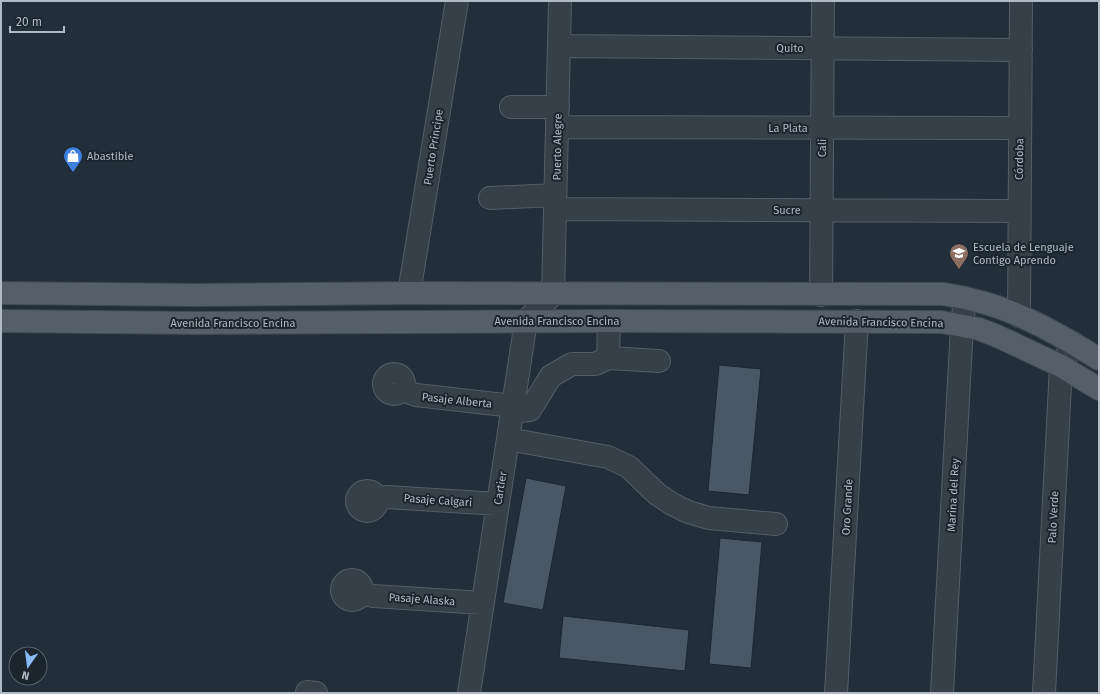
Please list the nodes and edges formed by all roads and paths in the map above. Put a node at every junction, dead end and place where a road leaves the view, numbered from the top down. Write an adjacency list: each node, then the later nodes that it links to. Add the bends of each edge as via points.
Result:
1 (456, 1): 17 (street, Puerto Príncipe)
2 (560, 1): 5 (street, Puerto Alegre)
3 (823, 1): 6 (street, Cali)
4 (1021, 1): 7 (street, Córdoba)
5 (559, 46): 6 (street, Quito); 9 (street, Puerto Alegre)
6 (823, 48): 7 (street, Quito); 10 (street, Cali)
7 (1021, 50): 11 (street, Córdoba)
8 (511, 107): 9 (street, La Plata)
9 (558, 117): 10 (street, La Plata); 13 (street, Puerto Alegre)
10 (822, 128): 11 (street, La Plata); 14 (street, Cali)
11 (1020, 128): 15 (street, Córdoba)
12 (490, 198): 13 (street, Sucre)
13 (555, 202): 14 (street, Sucre); 18 (street, Puerto Alegre)
14 (822, 210): 15 (street, Sucre); 20 (street, Cali)
15 (1018, 211): 22 (street, Córdoba)
16 (1, 293): 19 (main road)
17 (409, 293): 18 (main road); 19 (main road)
18 (553, 294): 20 (main road); 24 (street)
19 (195, 295): 27 (main road)
20 (821, 295): 21 (main road, via 943,294)
21 (966, 298): 22 (main road); 28 (street, Marina del Rey)
22 (1019, 316): 29 (main road)
23 (1, 321): 27 (main road, Avenida Francisco Encina)
24 (526, 321): 25 (main road, Avenida Francisco Encina); 27 (main road, Avenida Francisco Encina); 36 (street, Cartier)
25 (609, 321): 26 (main road, Avenida Francisco Encina); 30 (street)
26 (857, 321): 28 (main road, Avenida Francisco Encina, via 942,322); 44 (street, Oro Grande)
27 (194, 323)
28 (962, 326): 33 (main road, Avenida Francisco Encina, via 980,329); 45 (street, Marina del Rey)
29 (1073, 343): 31 (main road); 33 (street, Palo Verde)
30 (608, 358): 32 (street); 36 (street, Pasaje Alberta, via 595,364 572,364 551,376 530,410 521,411)
31 (1099, 358)
32 (659, 361)
33 (1062, 366): 34 (main road, Avenida Francisco Encina); 46 (street, Palo Verde)
34 (1096, 379)
35 (403, 390): 36 (street, Pasaje Alberta, via 416,396)
36 (513, 406): 37 (street, Cartier)
37 (508, 439): 39 (street, Cartier); 40 (street, via 608,456 629,467 672,504 698,515)
38 (377, 498): 39 (street, Pasaje Calgari)
39 (498, 504): 42 (street, Cartier)
40 (776, 524)
41 (362, 592): 42 (street, Pasaje Alaska, via 373,596)
42 (483, 603): 43 (street, Cartier)
43 (469, 693)
44 (836, 693)
45 (942, 693)
46 (1044, 693)

